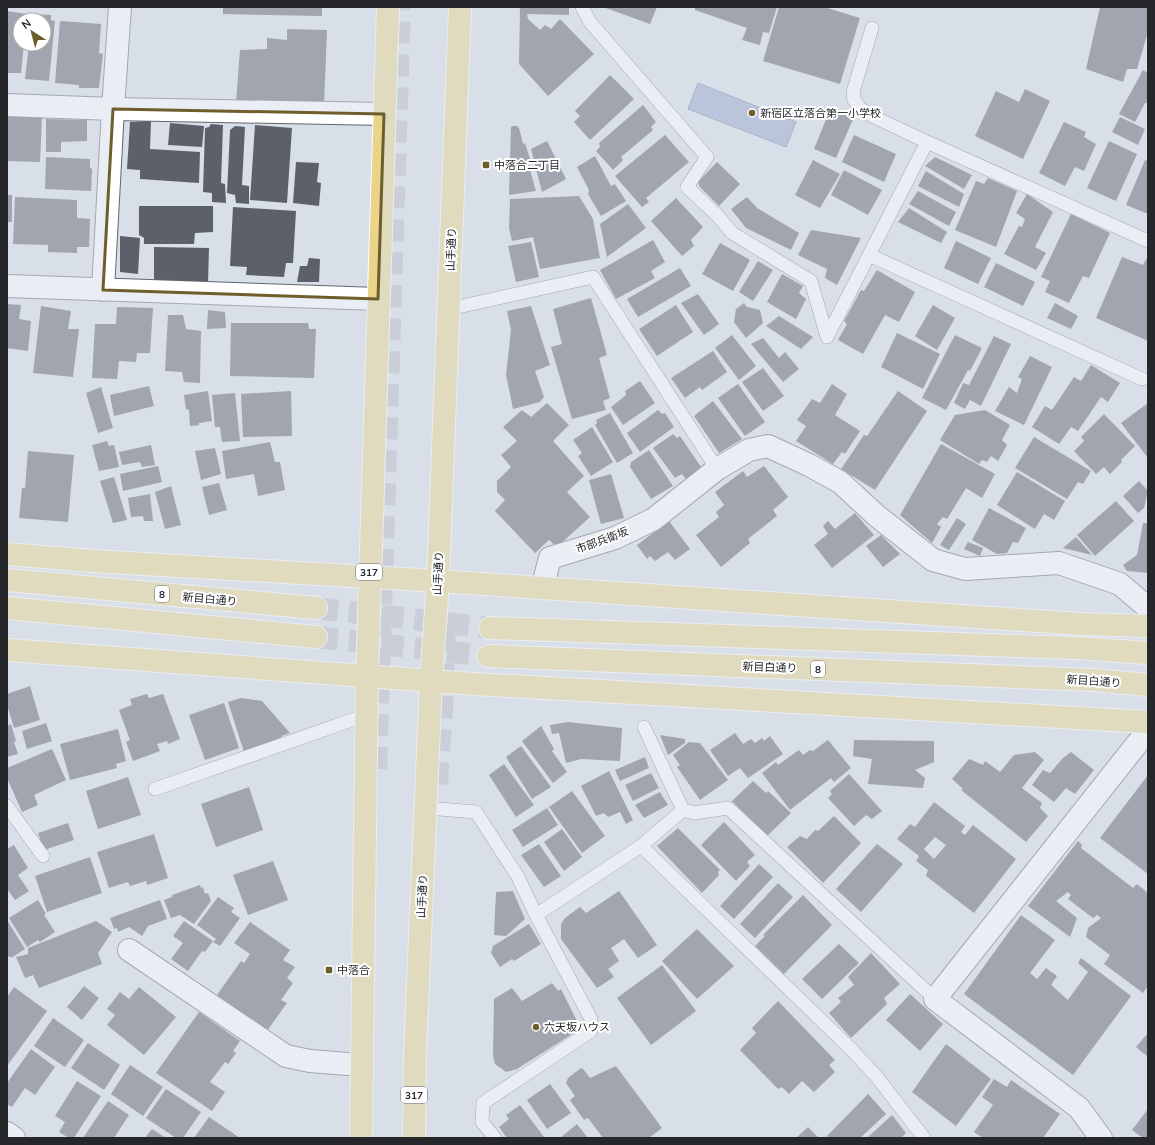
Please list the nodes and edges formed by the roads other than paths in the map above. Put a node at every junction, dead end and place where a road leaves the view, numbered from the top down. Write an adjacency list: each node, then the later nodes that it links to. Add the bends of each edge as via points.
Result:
1 (120, 7): 7 (street)
2 (388, 7): 8 (main road, 317)
3 (460, 7): 15 (main road, 山手通り / 317)
4 (582, 7): 11 (lane, via 590,22 707,157 687,186 732,233 811,281 827,337)
5 (872, 28): 9 (lane, via 853,92 854,100 870,115)
6 (7, 105): 7 (street)
7 (113, 109): 8 (street); 13 (street)
8 (384, 114): 14 (main road, 317)
9 (927, 142): 10 (lane); 11 (lane)
10 (1148, 241)
11 (869, 255): 16 (lane)
12 (7, 286): 13 (street)
13 (103, 290): 14 (street)
14 (378, 299): 19 (main road, 317)
15 (449, 309): 17 (lane, via 593,277); 21 (main road, 山手通り / 317)
16 (1142, 379)
17 (717, 469): 22 (street, 市部兵衛坂, via 654,519 615,538 550,558); 25 (street, 市部兵衛坂, via 749,450 768,446 840,482 877,516 932,560 965,569 1059,563 1120,584)
18 (7, 554): 19 (main road)
19 (369, 577): 21 (main road); 32 (main road, 317)
20 (7, 580): 24 (main road, 新目白通り / 8)
21 (438, 581): 22 (main road); 33 (main road, 山手通り / 317)
22 (542, 588): 26 (main road, via 1082,624)
23 (7, 608): 28 (main road)
24 (316, 608)
25 (1148, 608)
26 (1148, 626)
27 (490, 628): 30 (main road, via 1077,648)
28 (316, 637)
29 (7, 651): 32 (main road)
30 (1148, 653)
31 (488, 656): 34 (main road, 新目白通り / 8, via 1086,680)
32 (367, 677): 33 (main road); 35 (main road, 317)
33 (431, 681): 36 (main road); 41 (main road, 山手通り / 317)
34 (1148, 685)
35 (366, 715): 39 (lane); 48 (main road, 317)
36 (1148, 722)
37 (644, 727): 42 (lane)
38 (1148, 730): 47 (street)
39 (155, 789)
40 (7, 806): 44 (lane)
41 (427, 808): 45 (lane, via 476,812 518,877); 52 (main road, 山手通り / 317, via 415,1053)
42 (682, 810): 43 (lane); 47 (lane, via 694,813 728,808)
43 (641, 846): 45 (lane); 54 (lane, via 851,1049 877,1077)
44 (43, 856)
45 (536, 915): 53 (lane, via 591,1018 591,1031 483,1102 482,1122)
46 (129, 950): 48 (street, via 286,1056 310,1061)
47 (934, 999): 55 (street, via 1079,1108)
48 (361, 1065): 51 (main road, 317)
49 (7, 1133): 50 (street)
50 (14, 1138)
51 (361, 1138)
52 (414, 1138)
53 (495, 1138)
54 (924, 1138)
55 (1101, 1138)

